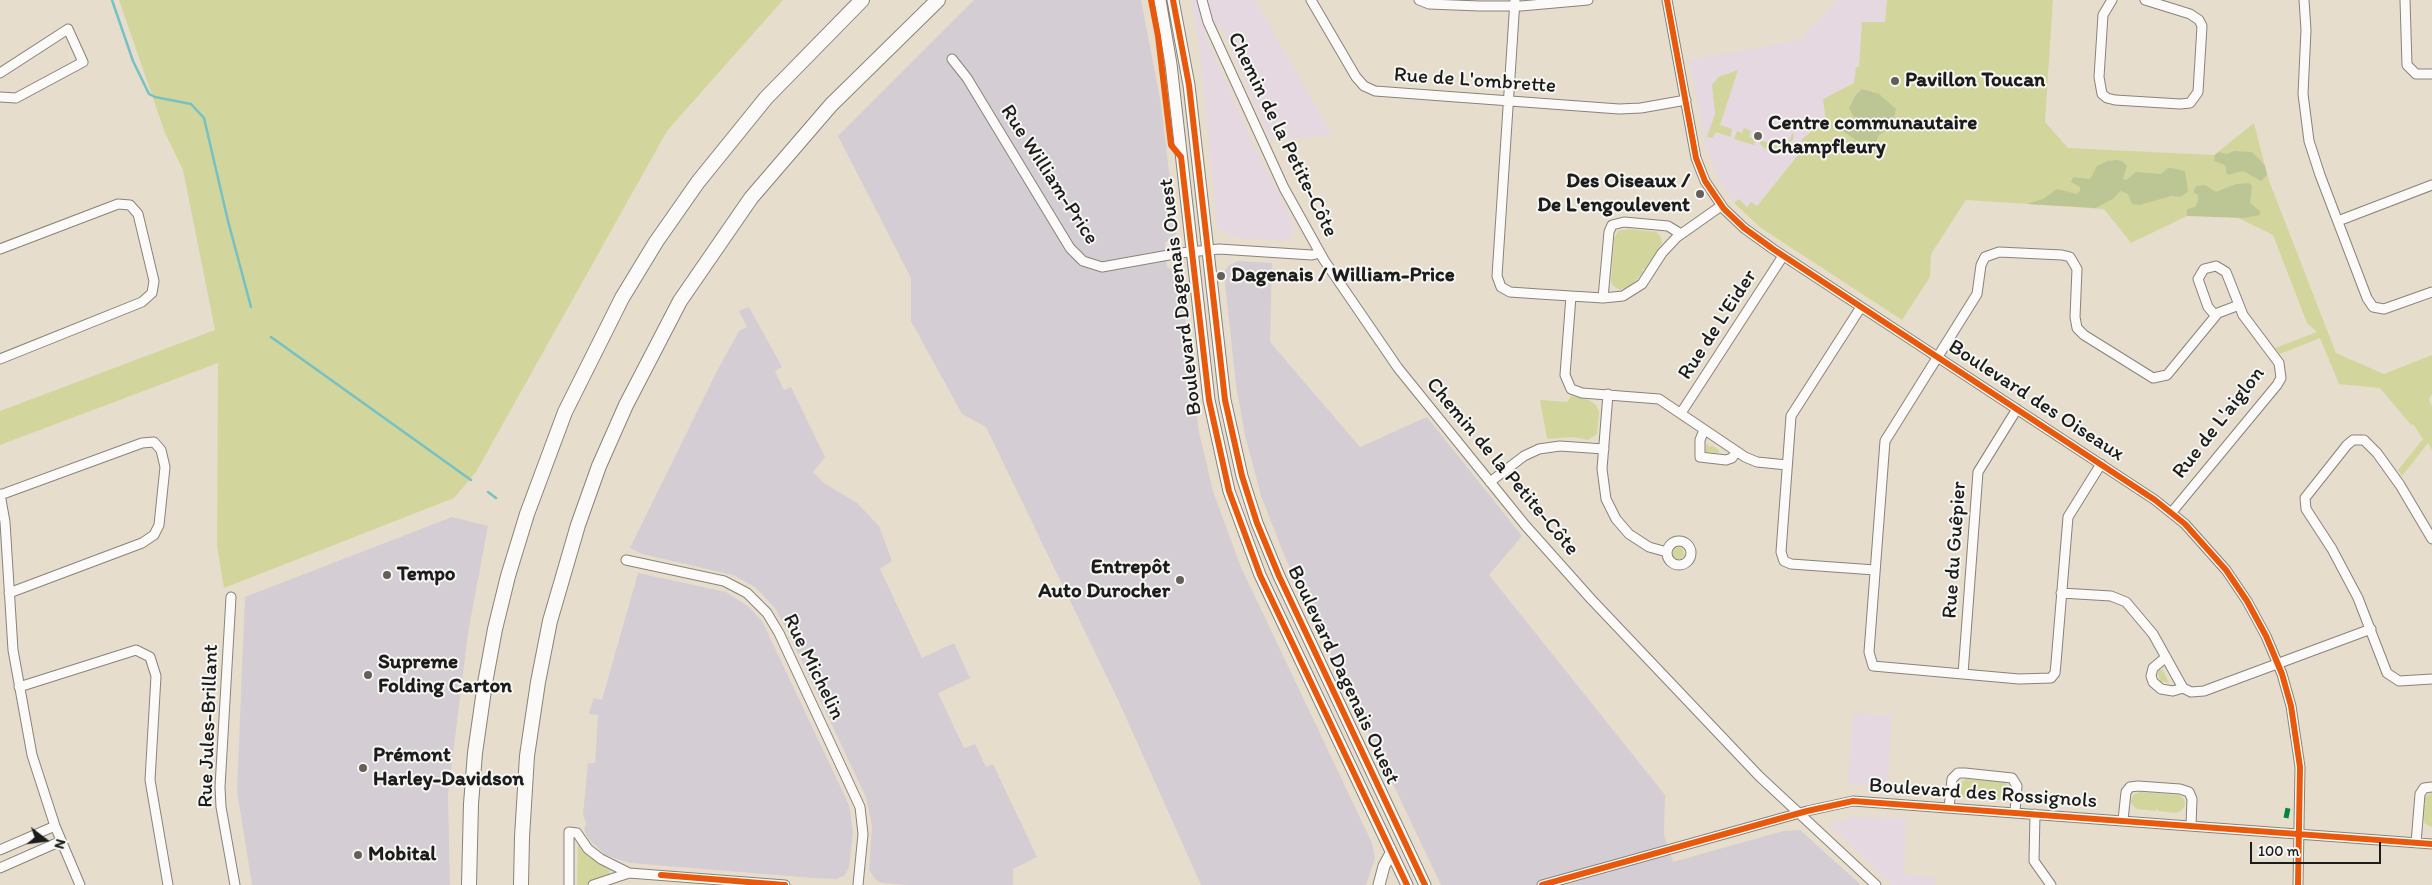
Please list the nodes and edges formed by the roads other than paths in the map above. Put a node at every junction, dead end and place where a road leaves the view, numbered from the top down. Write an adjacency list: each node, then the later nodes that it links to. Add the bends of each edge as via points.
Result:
1 (862, 0): 82 (highway, via 766,98 698,182 656,242 619,304 565,412 518,540 493,639 475,753)
2 (938, 0): 83 (highway, via 831,104 765,179 692,283 635,384 585,504 550,621 527,756)
3 (1160, 0): 27 (main road, Boulevard Dagenais Ouest, via 1172,73)
4 (1202, 0): 28 (street, Chemin de la Petite-Côte, via 1208,22 1264,147)
5 (1311, 0): 20 (street, Rue de L'ombrette, via 1353,74 1368,88 1383,92)
6 (1419, 0): 14 (street, via 1450,5)
7 (1588, 0): 14 (street)
8 (1667, 0): 19 (street, Boulevard des Oiseaux)
9 (2112, 0): 10 (street, via 2103,15 2099,77 2102,94 2115,100 2190,103 2198,92 2202,26 2190,14)
10 (2145, 0)
11 (2304, 0): 23 (street, via 2303,94 2306,122 2315,163)
12 (2404, 0): 17 (street, via 2407,65 2416,74)
13 (1175, 2): 26 (main road, Boulevard Dagenais Ouest, via 1189,85)
14 (1515, 3): 20 (street)
15 (952, 59): 27 (street, Rue William-Price, via 967,78 1076,256 1102,267)
16 (0, 73): 18 (street, via 68,29 82,62 16,98)
17 (2432, 74)
18 (0, 97)
19 (1686, 100): 20 (street, Rue de L'ombrette, via 1627,109); 22 (street, Boulevard des Oiseaux, via 1698,163)
20 (1509, 101): 31 (street, via 1497,279 1501,287 1510,292)
21 (2432, 185): 23 (street)
22 (1721, 206): 24 (street); 29 (street, Boulevard des Oiseaux, via 1744,228)
23 (2338, 221): 30 (street, via 2366,298 2374,307 2387,309)
24 (1681, 234): 32 (street, via 1665,249 1638,287 1623,296); 32 (street, via 1668,226 1619,222 1612,225)
25 (0, 250): 37 (street, via 118,204 130,205 138,214 154,281 152,293 142,302)
26 (1208, 250): 27 (street, Rue William-Price); 28 (street, Rue William-Price); 90 (main road, Boulevard Dagenais Ouest, via 1225,400 1252,510 1279,576)
27 (1192, 251): 76 (main road, Boulevard Dagenais Ouest, via 1209,400 1235,510 1260,575)
28 (1320, 253): 46 (street, Chemin de la Petite-Côte, via 1390,358)
29 (1783, 256): 34 (street, Boulevard des Oiseaux); 40 (street, Rue de L'Eider)
30 (2432, 292)
31 (1571, 296): 32 (street); 38 (street, via 1566,381 1578,392)
32 (1603, 298)
33 (2239, 305): 35 (street); 35 (street, Rue de L'aiglon, via 2225,270 2216,266 2204,270 2199,284 2208,307); 48 (street, Rue de L'aiglon, via 2246,320 2279,363 2281,378)
34 (1861, 307): 36 (street, Boulevard des Oiseaux); 45 (street, via 1792,413)
35 (2215, 315): 36 (street, via 2167,375 2154,378 2077,328 2077,269 2072,259 2062,255 1996,252 1983,260 1977,294)
36 (1938, 356): 39 (street, Boulevard des Oiseaux); 52 (street, via 1885,441)
37 (0, 359)
38 (1608, 394): 40 (street, via 1656,398); 42 (street)
39 (2017, 409): 44 (street, Boulevard des Oiseaux); 59 (street, Rue du Guêpier, via 1978,472)
40 (1681, 413): 41 (street)
41 (1704, 430): 43 (street); 43 (street, via 1700,457 1726,460)
42 (1604, 449): 46 (street, via 1560,446 1540,449 1524,456); 50 (street, via 1604,489 1616,519 1637,540)
43 (1736, 452): 45 (street, via 1757,462)
44 (2101, 464): 48 (street, Boulevard des Oiseaux); 54 (street, via 2068,517)
45 (1787, 465): 52 (street, via 1781,548 1784,561)
46 (1490, 482): 66 (street, Chemin de la Petite-Côte, via 1590,599)
47 (0, 495): 53 (street, via 5,522); 53 (street, via 142,443 154,442 161,450 165,467 159,525 154,535 142,543)
48 (2172, 512): 58 (street, Boulevard des Oiseaux, via 2235,582 2263,628)
49 (2432, 539): 56 (street, via 2400,486 2364,440 2356,439 2349,443 2307,492 2306,509 2344,569)
50 (1667, 552)
51 (626, 560): 87 (street, Rue Michelin, via 724,581 747,593 767,613 860,806 862,834)
52 (1875, 570): 59 (street, via 1869,656 1872,666)
53 (9, 593): 61 (street)
54 (2061, 593): 57 (street, via 2111,596 2124,600 2151,630); 59 (street, via 2055,671 2051,678)
55 (231, 597): 81 (street, Rue Jules-Brillant, via 220,787)
56 (2371, 629): 58 (street); 60 (street, via 2385,671 2391,678)
57 (2166, 657): 62 (street); 62 (street, via 2153,668 2153,682 2166,690)
58 (2278, 663): 62 (street, via 2204,691 2191,692); 71 (street, Boulevard des Oiseaux, via 2298,743)
59 (1963, 674)
60 (2432, 679)
61 (19, 688): 70 (street, via 32,755); 80 (street, via 136,650 150,657 156,676 150,780)
62 (2183, 688)
63 (2432, 787): 73 (street, via 2424,788 2420,794)
64 (1949, 808): 65 (street, Boulevard des Rossignols); 65 (street, Boulevard des Rossignols, via 1952,779 1964,772 2012,778 2017,786); 66 (street, Boulevard des Rossignols, via 1853,801)
65 (2015, 812): 67 (street, Boulevard des Rossignols)
66 (1798, 814): 91 (street, Boulevard des Rossignols); 92 (street, Chemin de la Petite-Côte)
67 (2035, 814): 68 (street, Boulevard des Rossignols); 93 (street, via 2034,861)
68 (2123, 820): 69 (street, Boulevard des Rossignols); 69 (street, Boulevard des Rossignols, via 2126,792 2130,786 2180,789 2189,792 2192,799)
69 (2191, 825): 71 (street, Boulevard des Rossignols)
70 (55, 826): 72 (street); 75 (street)
71 (2299, 834): 73 (street, Boulevard des Rossignols); 94 (street, Boulevard des Oiseaux)
72 (61, 842): 77 (street); 79 (street)
73 (2416, 842): 74 (street, Boulevard des Rossignols)
74 (2432, 844)
75 (0, 850)
76 (1391, 853): 88 (main road); 89 (main road, Boulevard Dagenais Ouest)
77 (0, 868)
78 (629, 873): 84 (street, via 601,860 577,833 569,832); 85 (street); 86 (street)
79 (80, 885)
80 (168, 885)
81 (235, 885)
82 (469, 885)
83 (521, 885)
84 (568, 885)
85 (593, 885)
86 (785, 885)
87 (858, 885)
88 (1379, 885)
89 (1407, 885)
90 (1425, 885)
91 (1542, 885)
92 (1876, 885)
93 (2051, 885)
94 (2298, 885)

